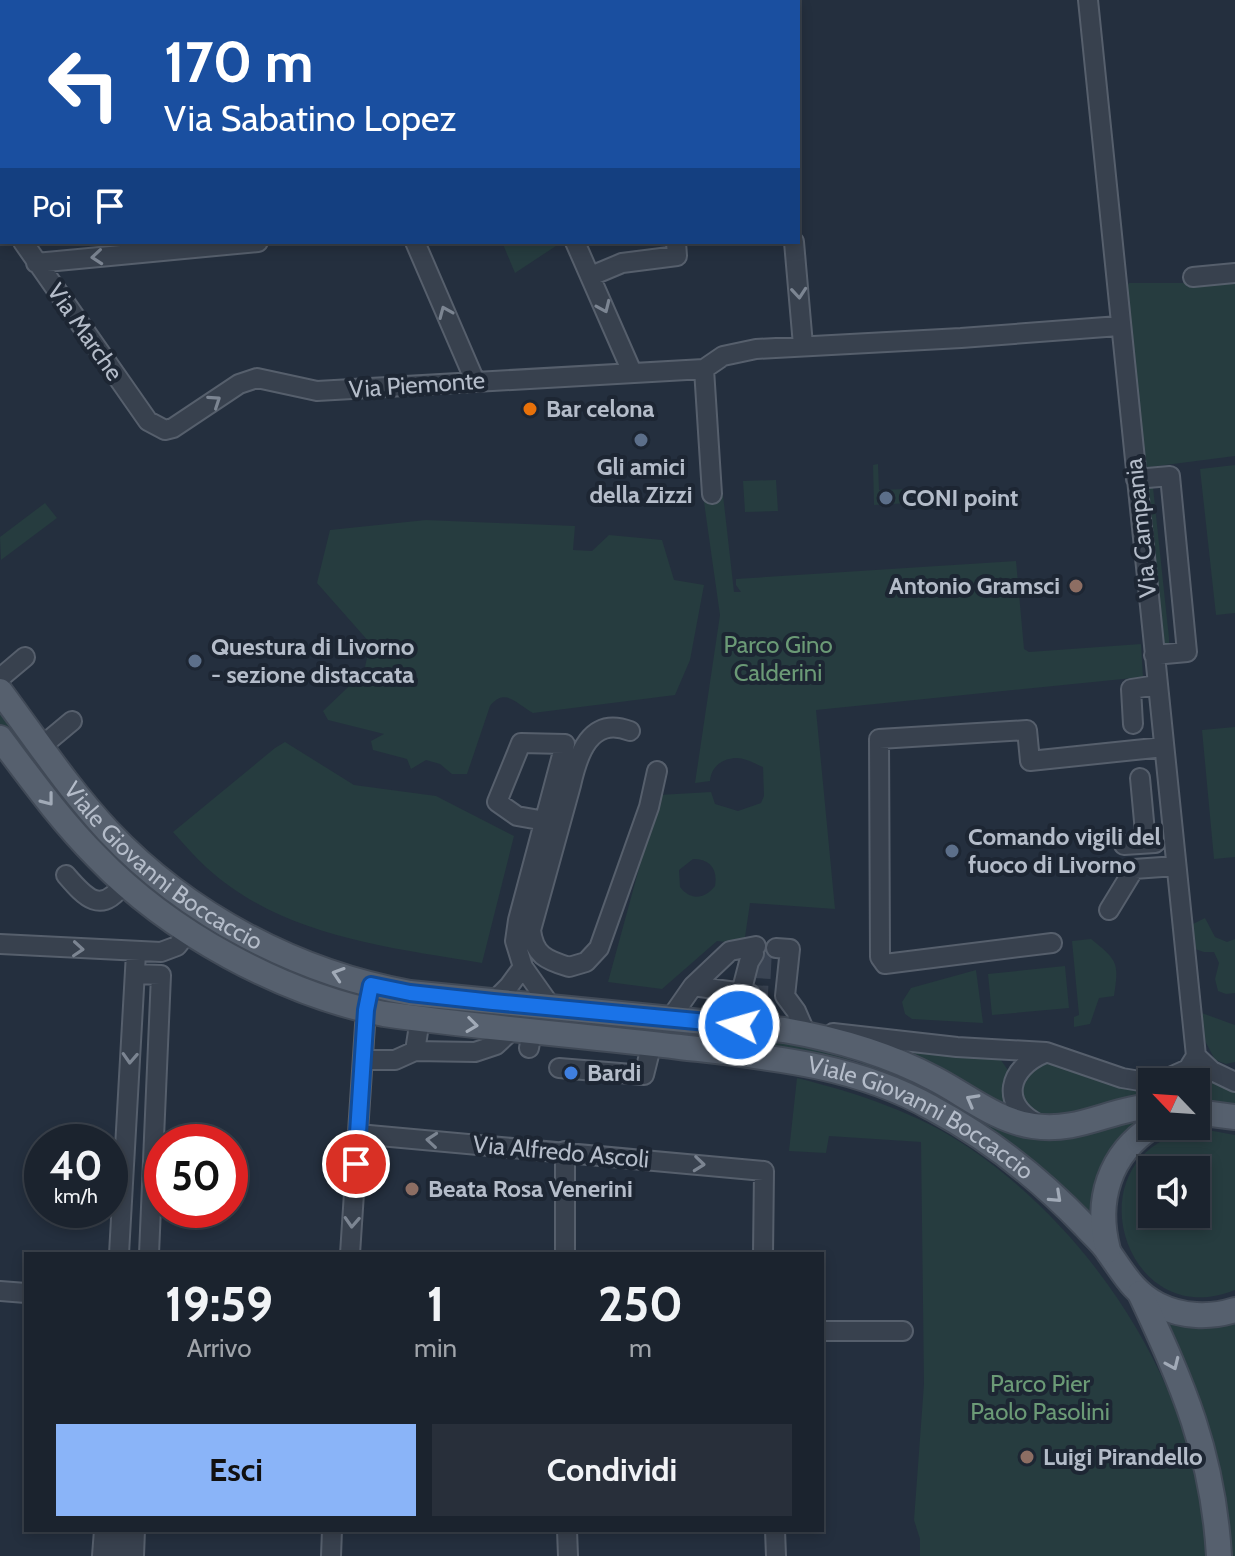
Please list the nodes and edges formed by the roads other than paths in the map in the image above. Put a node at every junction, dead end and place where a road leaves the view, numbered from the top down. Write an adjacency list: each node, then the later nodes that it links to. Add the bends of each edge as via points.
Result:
1 (1088, 0): 12 (street, Via Campania)
2 (24, 244): 8 (street, Via Marche)
3 (237, 244): 8 (street, one-way to 8)
4 (416, 244): 16 (street, one-way to 4)
5 (576, 244): 10 (street)
6 (676, 244): 10 (street, via 677,256 622,263)
7 (794, 244): 13 (street, one-way to 13)
8 (36, 263): 17 (street, Via Marche)
9 (1235, 273): 11 (street)
10 (591, 276): 15 (street, one-way to 15)
11 (1193, 277)
12 (1119, 326): 13 (street, Via Piemonte); 18 (street, Via Campania)
13 (803, 345): 14 (street, Via Piemonte, via 723,356)
14 (704, 369): 15 (street, Via Piemonte); 19 (street)
15 (632, 372): 16 (street, Via Piemonte)
16 (475, 381): 17 (street, Via Piemonte, one-way to 16, via 169,430 257,378 317,391)
17 (148, 421)
18 (1136, 479): 21 (street, Via Campania); 21 (street, via 1170,476 1187,652)
19 (715, 483)
20 (25, 657): 22 (street)
21 (1150, 659): 23 (street, Via Campania)
22 (0, 678)
23 (1157, 685): 26 (street, via 1131,689); 30 (street, Via Campania)
24 (0, 691): 29 (main road, Viale Giovanni Boccaccio)
25 (72, 721): 29 (street)
26 (1133, 724)
27 (630, 731): 33 (street, via 611,727 596,734 584,744)
28 (0, 738): 40 (main road, Viale Giovanni Boccaccio, one-way to 40, via 66,823)
29 (42, 746): 41 (main road, Viale Giovanni Boccaccio, via 118,840)
30 (1164, 747): 35 (street, Via Campania); 44 (street, via 1030,761 1027,730 879,739 880,957 885,964 955,948)
31 (657, 771): 33 (street, via 599,948 594,957 569,967 540,954 531,930)
32 (1140, 778): 36 (street)
33 (564, 783): 34 (street); 34 (street, via 565,744 521,743 497,802 517,816)
34 (545, 821): 48 (street, via 515,930)
35 (1173, 841): 36 (street); 38 (street, Via Campania)
36 (1146, 843): 37 (street)
37 (1124, 845)
38 (1176, 866): 42 (street, via 1134,869); 66 (street, Via Campania)
39 (66, 875): 40 (street, via 85,897 100,902 114,897)
40 (124, 883): 43 (main road, Viale Giovanni Boccaccio)
41 (202, 909): 43 (main road); 52 (main road, Viale Giovanni Boccaccio, one-way to 41, via 297,959)
42 (1109, 910)
43 (189, 931): 46 (street, via 177,946); 56 (main road, Viale Giovanni Boccaccio, via 262,972)
44 (1052, 943)
45 (0, 944): 47 (street, one-way to 47)
46 (161, 952): 47 (street); 51 (street)
47 (136, 953): 50 (street)
48 (523, 967): 54 (street); 55 (street)
49 (780, 972): 59 (street)
50 (135, 974): 51 (street); 81 (street, one-way to 81)
51 (161, 975): 82 (street)
52 (371, 985): 54 (main road, Viale Giovanni Boccaccio); 56 (main road)
53 (693, 986): 53 (street, via 750,971 730,951); 58 (street)
54 (493, 1002): 55 (main road, Viale Giovanni Boccaccio)
55 (552, 1008): 58 (main road, Viale Giovanni Boccaccio)
56 (366, 1010): 57 (main road, Viale Giovanni Boccaccio); 67 (street)
57 (420, 1019): 60 (main road, Viale Giovanni Boccaccio, one-way to 60); 64 (street)
58 (670, 1019): 59 (main road, Viale Giovanni Boccaccio)
59 (809, 1034): 63 (main road, Viale Giovanni Boccaccio); 65 (street, Viale Giovanni Boccaccio)
60 (524, 1036): 61 (main road, Viale Giovanni Boccaccio); 64 (street, via 475,1052)
61 (596, 1038): 62 (main road, Viale Giovanni Boccaccio); 70 (street)
62 (652, 1043): 70 (street, via 644,1075); 71 (main road, Viale Giovanni Boccaccio, via 797,1061)
63 (859, 1048): 71 (street); 77 (main road, Viale Giovanni Boccaccio, one-way to 63, via 1009,1120 933,1078)
64 (415, 1051): 67 (street, via 395,1060)
65 (1046, 1052): 72 (street, Viale Giovanni Boccaccio); 77 (street, via 1021,1066 1012,1088 1022,1115)
66 (1196, 1056): 69 (street); 73 (street)
67 (364, 1060): 78 (street)
68 (559, 1068): 70 (street)
69 (1189, 1068)
70 (597, 1071)
71 (851, 1075): 86 (main road, Viale Giovanni Boccaccio, one-way to 86, via 928,1105 999,1149)
72 (1138, 1080)
73 (1235, 1082)
74 (1138, 1110): 77 (main road, Viale Giovanni Boccaccio)
75 (1210, 1114): 76 (main road)
76 (1234, 1117)
77 (1044, 1127)
78 (358, 1134): 80 (street, Via Alfredo Ascoli, one-way to 78); 83 (street, one-way to 83)
79 (1138, 1138): 86 (main road, Viale Giovanni Boccaccio, via 1107,1182 1102,1214)
80 (565, 1151): 84 (street); 85 (street, Via Alfredo Ascoli, one-way to 85, via 764,1171)
81 (119, 1252)
82 (149, 1252)
83 (350, 1252)
84 (565, 1252)
85 (763, 1252)
86 (1109, 1252): 89 (main road, Viale Giovanni Boccaccio)
87 (0, 1291): 88 (street)
88 (24, 1293)
89 (1140, 1293): 90 (main road, Viale Giovanni Boccaccio, via 1189,1314); 105 (main road, Viale Giovanni Boccaccio, one-way to 105, via 1187,1396 1203,1446)
90 (1235, 1310)
91 (824, 1331): 92 (street)
92 (903, 1331)
93 (104, 1532): 99 (street)
94 (120, 1532): 100 (street)
95 (135, 1532): 101 (street)
96 (332, 1532): 102 (street)
97 (567, 1532): 103 (street)
98 (775, 1532): 104 (street)
99 (102, 1556)
100 (119, 1556)
101 (134, 1556)
102 (331, 1556)
103 (568, 1556)
104 (776, 1556)
105 (1219, 1556)

